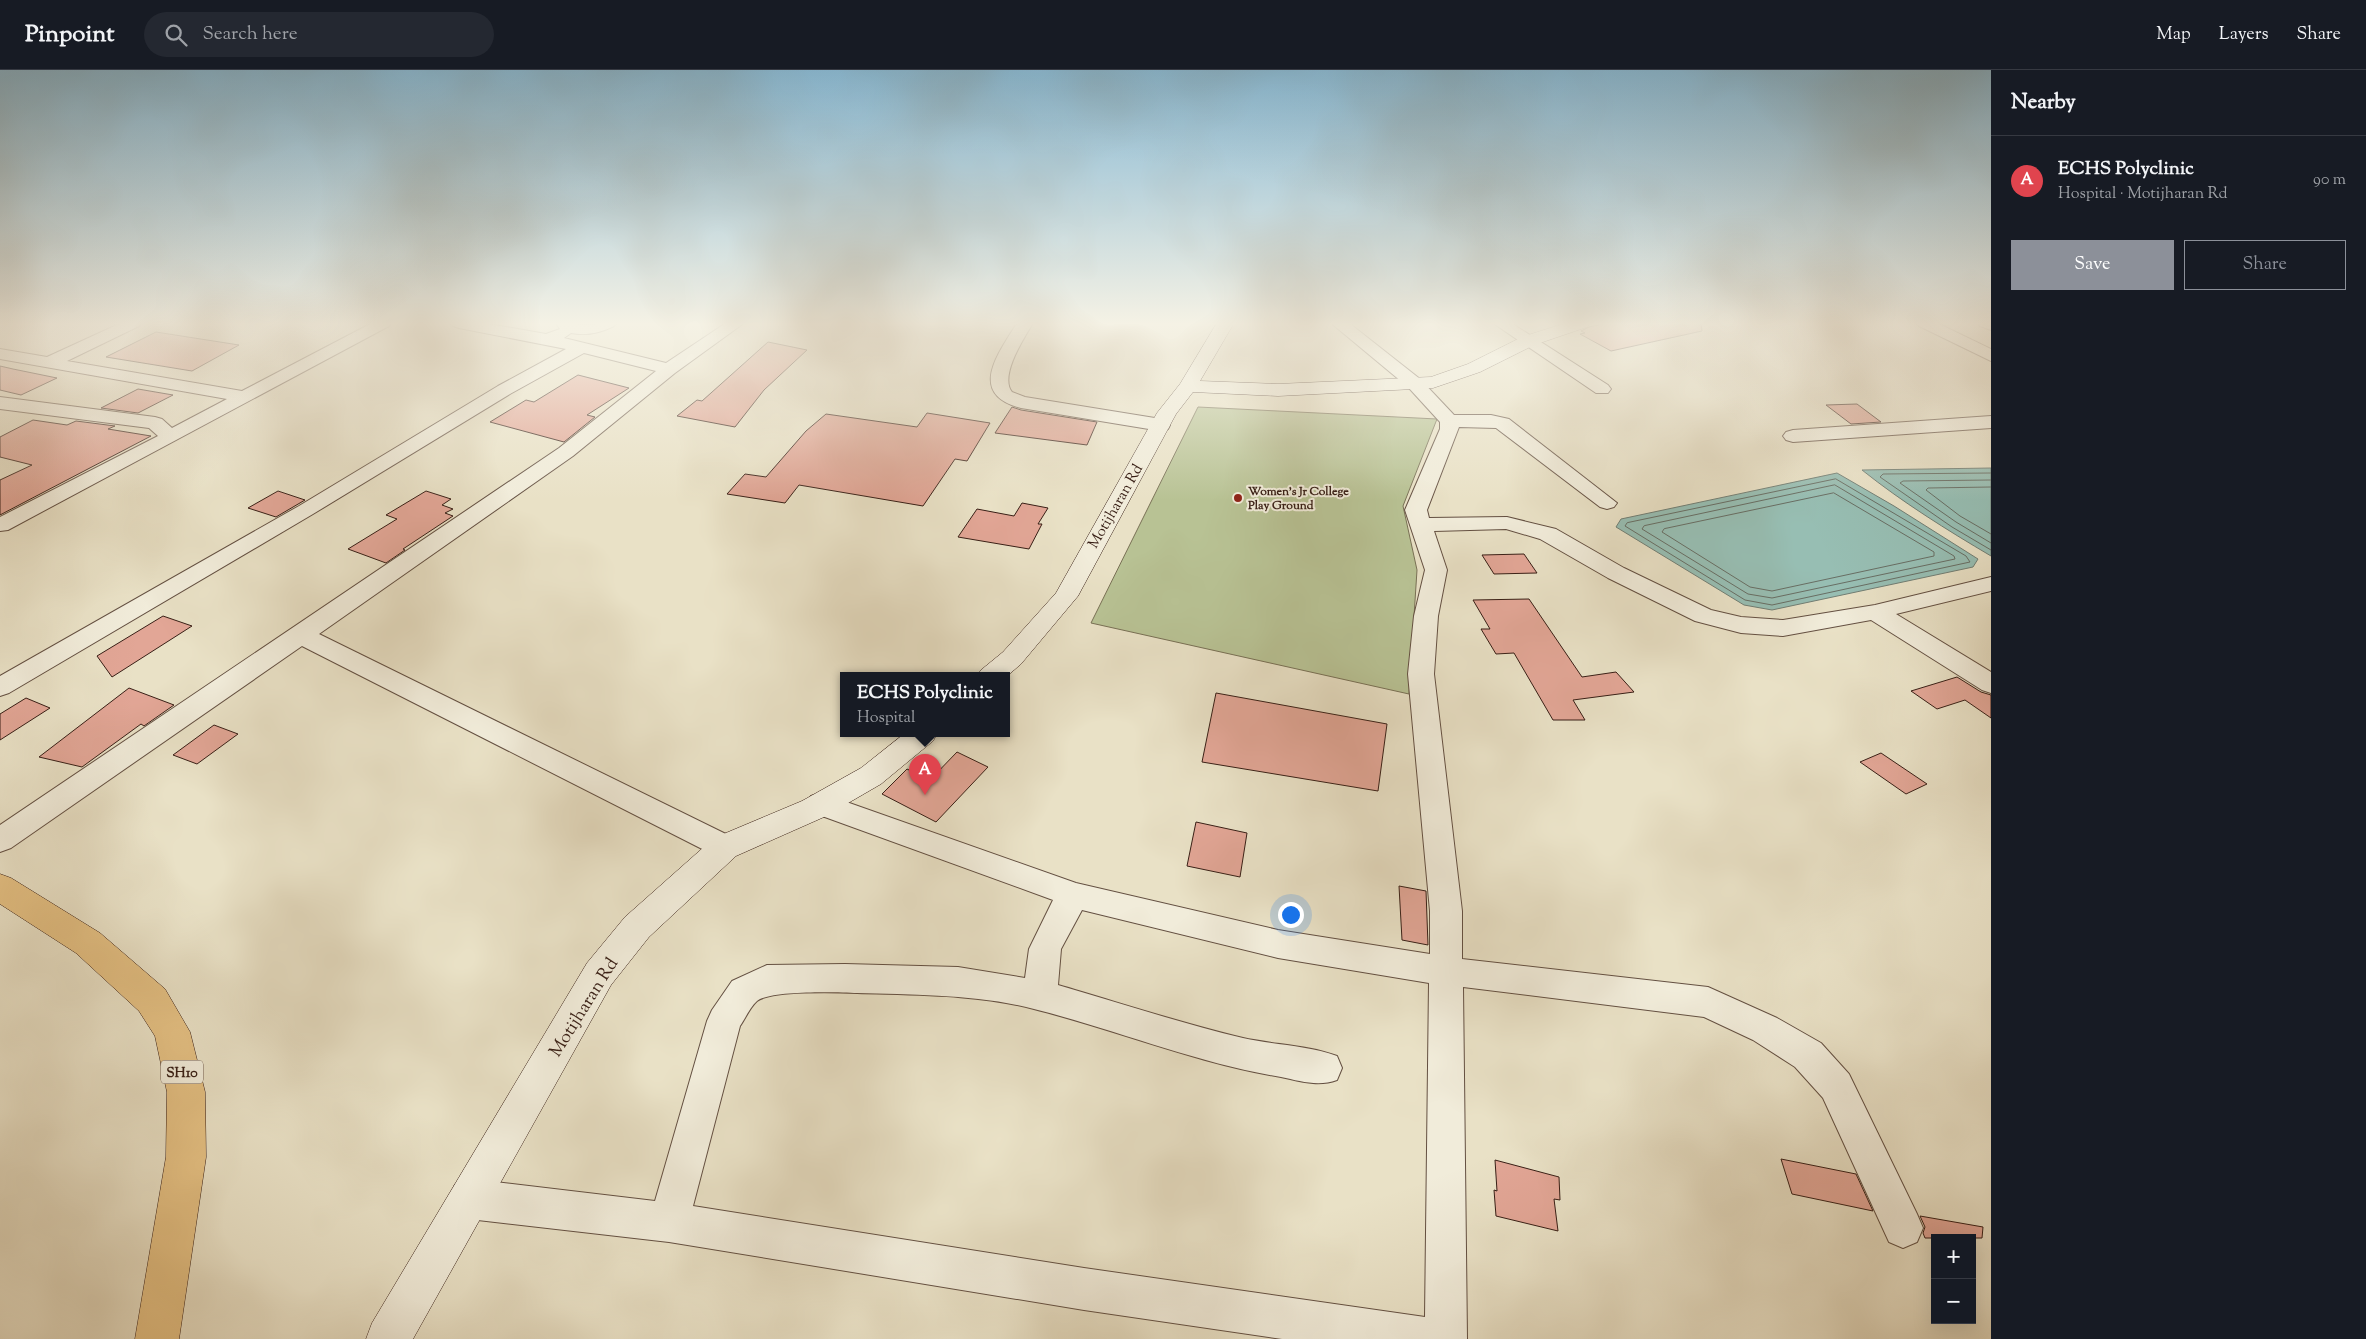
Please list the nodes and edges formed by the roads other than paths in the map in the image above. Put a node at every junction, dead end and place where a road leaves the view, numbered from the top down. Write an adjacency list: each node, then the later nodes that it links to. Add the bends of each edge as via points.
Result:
1 (163, 382): 12 (street)
2 (272, 382): 12 (street)
3 (518, 382): 27 (street, via 306,510)
4 (652, 382): 24 (street, via 566,452)
5 (998, 382): 16 (street, via 1005,396 1021,402)
6 (1190, 382): 10 (main road, Motijharan Rd)
7 (1429, 382): 9 (main road)
8 (1592, 382): 11 (street)
9 (1414, 383): 10 (main road, via 1278,390); 14 (street)
10 (1188, 386): 16 (main road, Motijharan Rd)
11 (1602, 389)
12 (245, 397): 18 (street)
13 (0, 403): 18 (street, via 155,423)
14 (1449, 421): 19 (street, via 1502,423); 21 (street, via 1450,429 1416,510)
15 (1991, 422): 17 (street)
16 (1162, 425): 25 (main road, Motijharan Rd, via 1066,596 1012,658)
17 (1793, 436)
18 (170, 437): 20 (street)
19 (1607, 503)
20 (0, 525)
21 (1421, 525): 23 (street, via 1507,523 1548,534 1616,573 1703,616 1741,625 1783,628); 34 (street, via 1436,570 1426,616 1421,674 1446,911)
22 (1991, 584): 23 (street)
23 (1875, 612): 26 (street)
24 (301, 636): 30 (street); 31 (street)
25 (995, 672)
26 (1991, 684)
27 (0, 687)
28 (919, 737): 29 (main road, Motijharan Rd, via 871,776)
29 (821, 804): 31 (main road, Motijharan Rd); 33 (street)
30 (0, 840)
31 (725, 847): 37 (main road, Motijharan Rd, via 637,926 599,974)
32 (0, 887): 40 (main road, SH10, via 88,943 152,1000 172,1032 186,1092 186,1157)
33 (1074, 895): 34 (street, via 1278,944); 35 (street, via 1045,949)
34 (1446, 971): 39 (street, via 1708,1002 1765,1029 1808,1055 1836,1086); 43 (street)
35 (1040, 996): 36 (street, via 1109,1014 1184,1040 1245,1055); 38 (street, via 958,982 845,978 767,980 744,991 724,1021)
36 (1324, 1068)
37 (469, 1200): 38 (street); 41 (main road, Motijharan Rd)
38 (669, 1222): 42 (street, via 1084,1289)
39 (1903, 1228)
40 (157, 1339)
41 (388, 1339)
42 (1427, 1339)
43 (1446, 1339)

